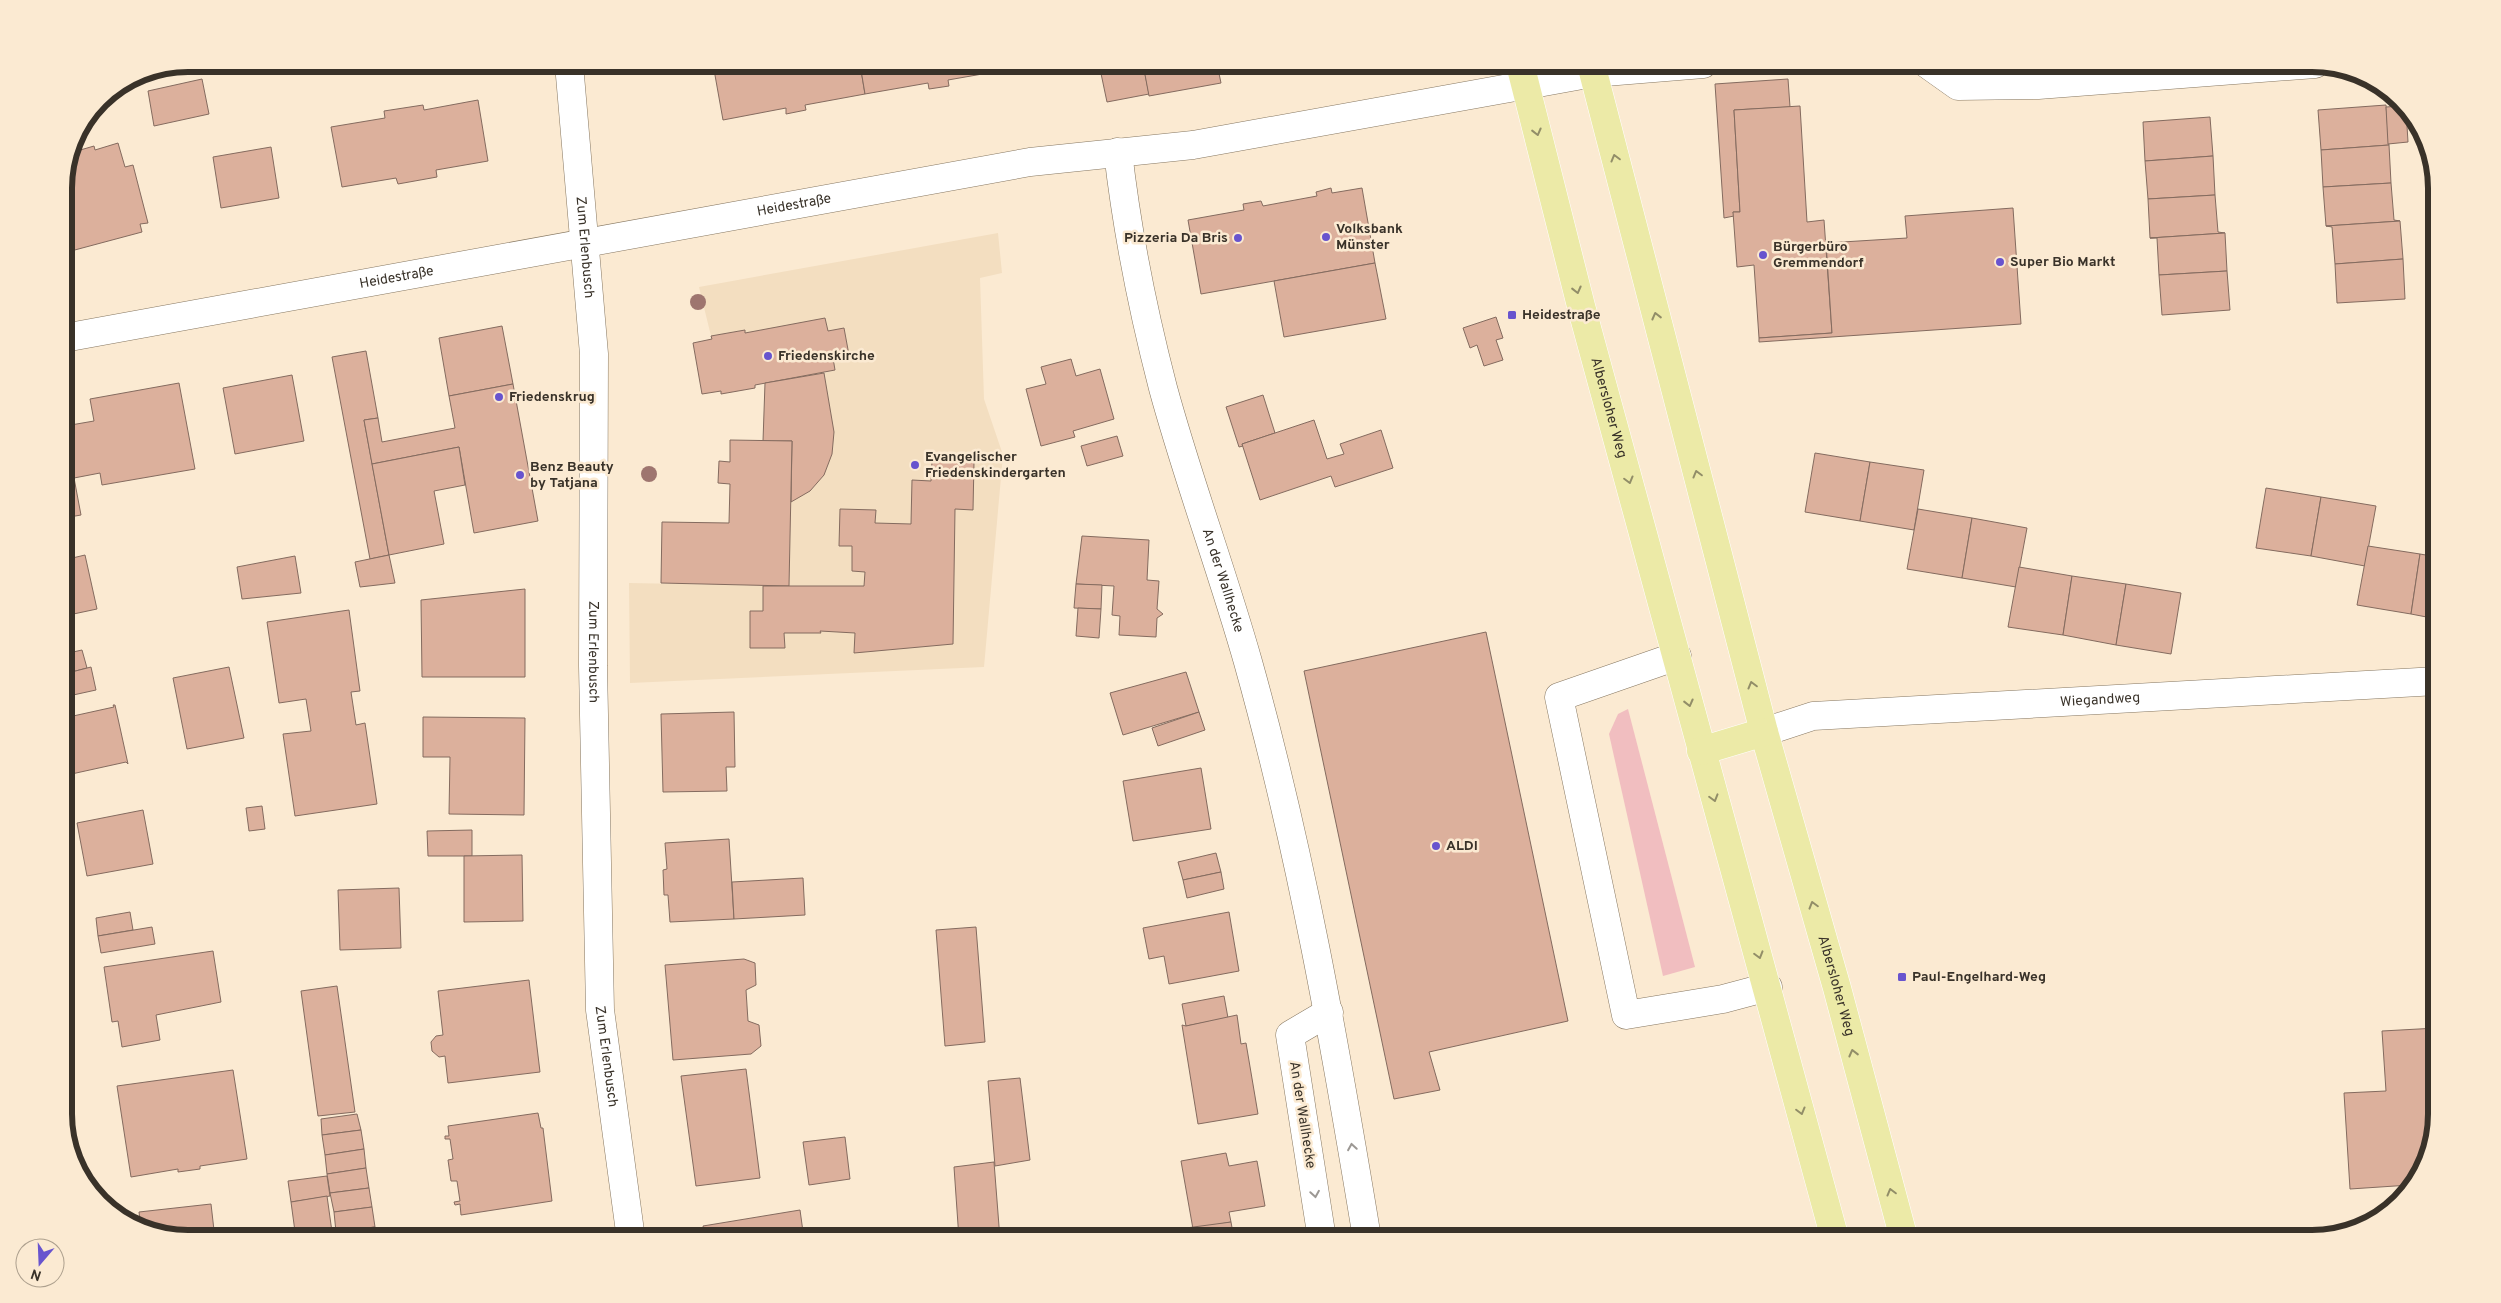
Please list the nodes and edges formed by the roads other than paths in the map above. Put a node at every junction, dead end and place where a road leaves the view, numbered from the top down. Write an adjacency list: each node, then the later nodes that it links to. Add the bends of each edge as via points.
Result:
1 (570, 72): 8 (street, Zum Erlenbusch)
2 (1546, 72): 6 (street, Heidestraße)
3 (1593, 72): 12 (main road, Albersloher Weg, one-way to 3)
4 (1938, 72): 5 (street, via 1958,86 2038,85)
5 (2209, 72)
6 (1523, 74): 7 (street, Heidestraße, via 1193,145); 10 (main road, Albersloher Weg, one-way to 10, via 1581,306)
7 (1118, 152): 8 (street, Heidestraße, via 1030,162); 15 (street, An der Wallhecke, via 1126,222 1164,389 1248,660 1276,765)
8 (585, 242): 9 (street, Heidestraße); 16 (street, Zum Erlenbusch, via 594,354 593,666 600,1010)
9 (73, 336)
10 (1677, 656): 13 (main road, Albersloher Weg, one-way to 13); 14 (street, via 1559,697 1626,1015 1723,999)
11 (2428, 681): 12 (street, Wiegandweg, via 1813,716)
12 (1764, 732): 13 (main road); 20 (main road, Albersloher Weg, one-way to 12)
13 (1701, 751): 14 (main road, Albersloher Weg, one-way to 14)
14 (1768, 987): 19 (main road, Albersloher Weg, one-way to 19)
15 (1328, 1012): 17 (street, An der Wallhecke, one-way to 17, via 1290,1035); 18 (street, An der Wallhecke, one-way to 15)
16 (630, 1230)
17 (1321, 1230)
18 (1366, 1230)
19 (1833, 1230)
20 (1902, 1230)

